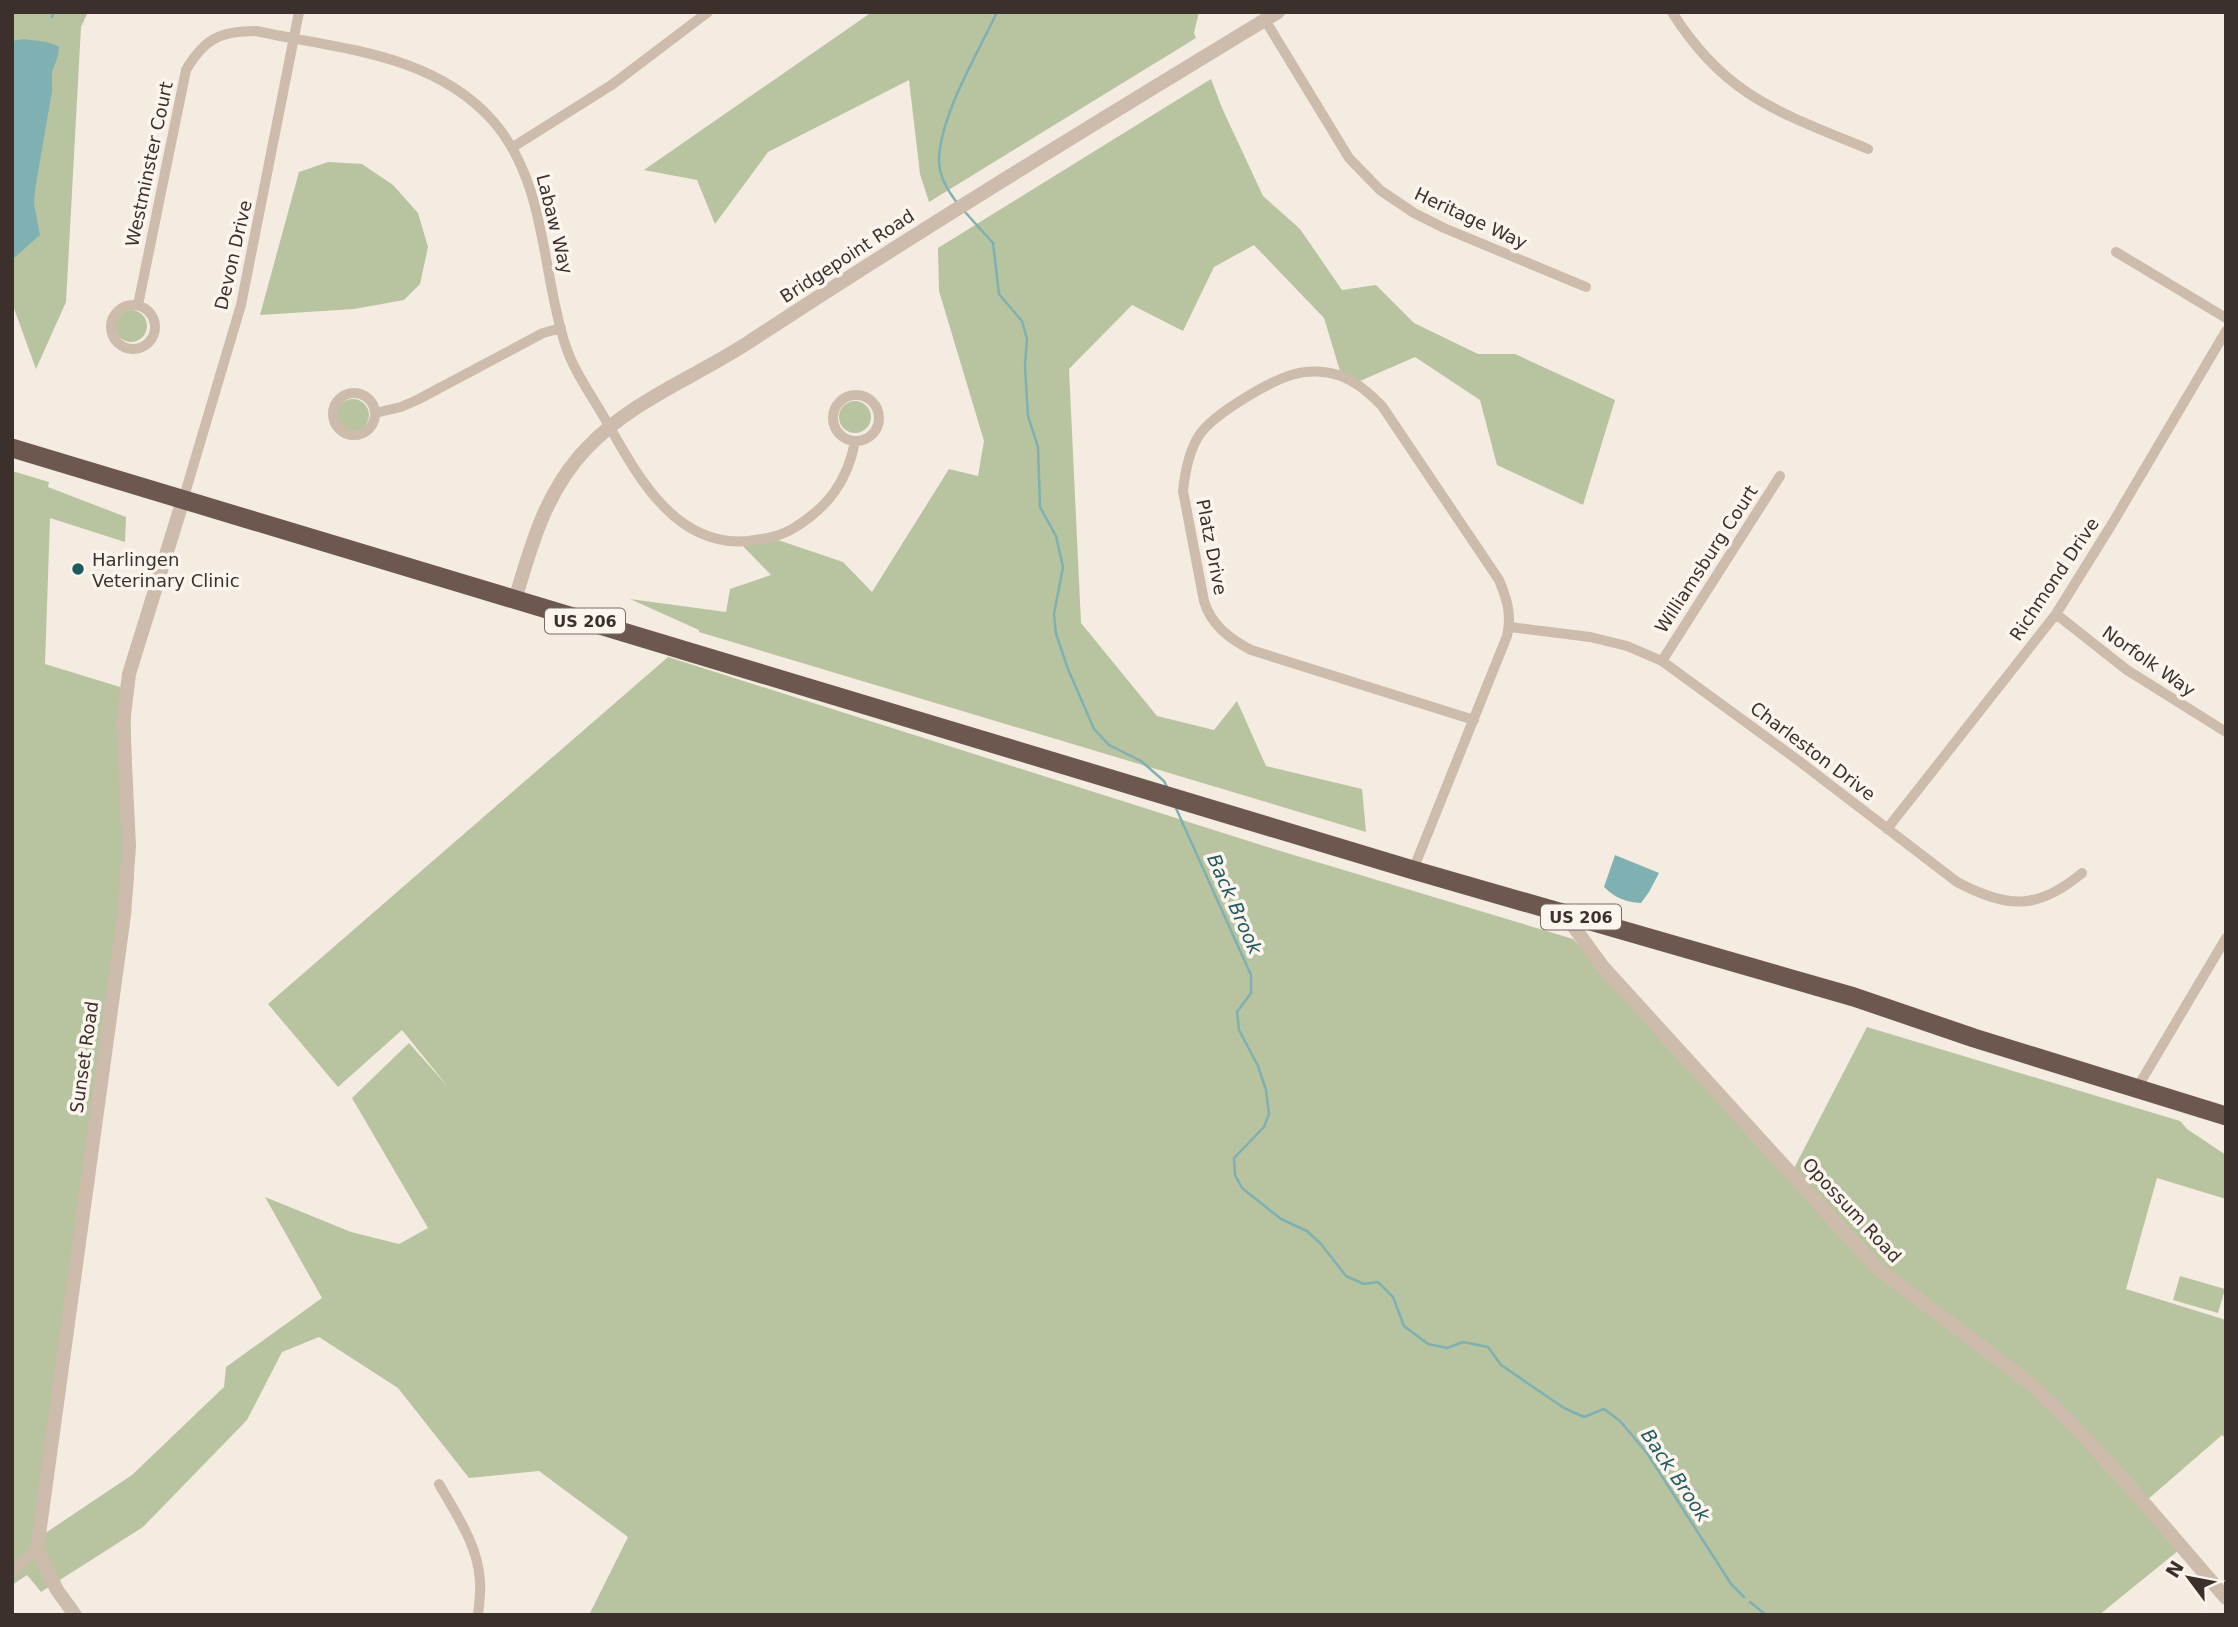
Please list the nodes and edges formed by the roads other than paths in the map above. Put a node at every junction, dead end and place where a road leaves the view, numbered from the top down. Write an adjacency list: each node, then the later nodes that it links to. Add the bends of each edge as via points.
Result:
1 (299, 12): 5 (street, Devon Drive)
2 (708, 12): 6 (street, via 613,84)
3 (1672, 12): 7 (street, via 1706,58 1743,91 1782,113)
4 (1271, 16): 9 (street, Heritage Way, via 1349,158 1380,190 1444,228); 15 (street, Bridgepoint Road)
5 (294, 39): 6 (street, Labaw Way, via 401,62 437,76 480,107); 10 (street, Westminster Court, via 256,31 216,37 186,70); 19 (street, Devon Drive, via 244,292)
6 (513, 147): 12 (street, Labaw Way, via 533,194)
7 (1868, 149)
8 (2116, 252): 11 (street)
9 (1586, 287)
10 (138, 305): 10 (street, via 124,307 113,318 115,339 127,347 141,347 154,332 153,318)
11 (2226, 318)
12 (561, 328): 14 (street, via 543,332 401,407); 15 (street, Labaw Way, via 573,365)
13 (2226, 331): 21 (street, Richmond Drive)
14 (375, 413): 14 (street, via 370,400 350,394 338,401 333,415 342,432 355,436 372,426)
15 (609, 426): 16 (street, Labaw Way, via 643,482 669,513 691,529 730,541 769,538 813,517 842,482); 20 (street, Bridgepoint Road, via 570,468 548,503)
16 (855, 442): 16 (street, via 876,431 880,416 872,401 858,395 844,399 833,417 837,431)
17 (12, 448): 19 (highway, US 206)
18 (1780, 476): 23 (street, Williamsburg Court)
19 (183, 500): 20 (highway, US 206); 34 (street, Sunset Road, via 124,702 129,846 124,915)
20 (515, 600): 27 (highway, US 206)
21 (2056, 614): 25 (street, Norfolk Way, via 2127,670); 26 (street, Richmond Drive)
22 (1510, 627): 23 (street, Charleston Drive, via 1590,637); 24 (street, Platz Drive); 24 (street, Platz Drive, via 1508,600 1499,580 1382,406 1350,380 1326,372 1299,372 1282,378 1212,421 1194,444 1184,491 1204,601 1216,625 1251,650)
23 (1662, 661): 26 (street, Charleston Drive)
24 (1474, 720): 27 (street, Platz Drive)
25 (2226, 732)
26 (1887, 829): 28 (street, Charleston Drive, via 1957,882 2007,901 2045,898)
27 (1413, 870): 29 (highway, US 206)
28 (2082, 873)
29 (1563, 912): 31 (highway, US 206, via 1853,997); 36 (street, Opossum Road, via 1604,967 1877,1268 2028,1382 2119,1476)
30 (2226, 937): 31 (street)
31 (2137, 1088): 32 (highway, US 206)
32 (2226, 1116)
33 (439, 1484): 38 (street, via 476,1558)
34 (37, 1549): 35 (street); 37 (street)
35 (12, 1571)
36 (2226, 1598)
37 (75, 1615)
38 (478, 1615)

